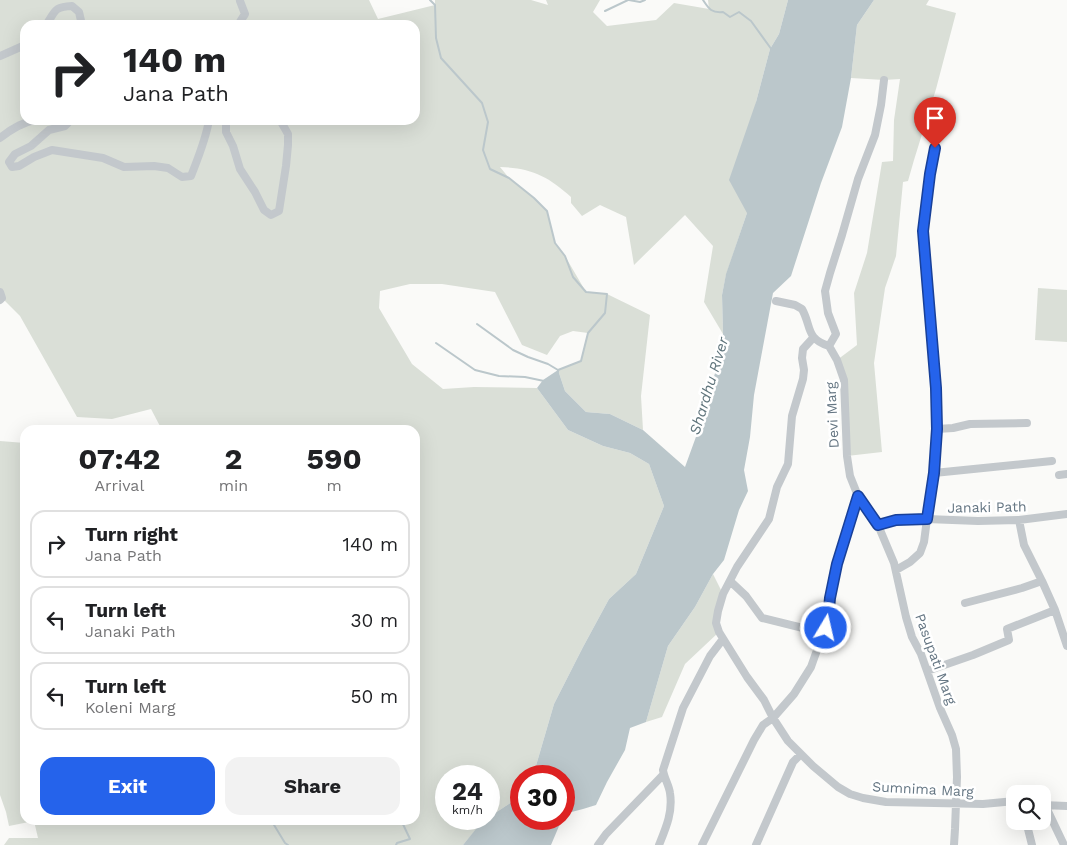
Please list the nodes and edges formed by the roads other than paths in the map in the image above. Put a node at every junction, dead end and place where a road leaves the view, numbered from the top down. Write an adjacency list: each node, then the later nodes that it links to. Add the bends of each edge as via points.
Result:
1 (240, 1): 4 (street, via 245,14)
2 (49, 20): 3 (street, via 55,10 63,6 72,6)
3 (80, 20)
4 (241, 20)
5 (20, 47): 6 (street)
6 (0, 56)
7 (884, 80): 19 (street, via 876,135 858,178 825,291 828,314 836,334)
8 (21, 125): 14 (street)
9 (66, 125): 10 (street, via 49,130 31,146 15,154 9,162 12,167 52,150 104,158 124,167 168,168 182,177 191,176)
10 (208, 125)
11 (226, 125): 12 (street, via 240,169 264,210 271,215 279,211 286,166 288,134)
12 (283, 125)
13 (950, 126): 21 (street, via 943,120 938,122 923,231)
14 (0, 138)
15 (0, 292): 16 (street)
16 (0, 300)
17 (776, 301): 18 (street, via 802,309)
18 (813, 338): 19 (street); 30 (street, Sumnima Marg, via 803,350 803,379 792,416 788,464 777,487 769,519)
19 (829, 346): 24 (street, Devi Marg, via 844,380 847,456)
20 (1027, 422): 21 (street)
21 (937, 429): 23 (street)
22 (1052, 460): 23 (street)
23 (934, 473): 26 (street)
24 (858, 496): 28 (street, Devi Marg); 34 (street, via 837,564 826,628)
25 (1067, 514): 27 (street, Janaki Path)
26 (927, 519): 27 (street, Janaki Path); 28 (street, Janaki Path, via 896,520); 29 (street, via 920,553)
27 (1019, 520): 31 (street, via 1024,546)
28 (878, 525): 29 (street, Pasupati Marg)
29 (896, 570): 37 (street, Pasupati Marg, via 912,637)
30 (730, 581): 34 (street, via 762,618); 35 (street, Sumnima Marg, via 723,594 716,623)
31 (1042, 581): 32 (street); 33 (street)
32 (965, 603)
33 (1055, 610): 36 (street); 37 (street, via 1007,629 1009,640)
34 (821, 635): 38 (street, via 803,681)
35 (723, 639): 38 (street, Sumnima Marg); 40 (street, via 710,656 683,708)
36 (1067, 646)
37 (927, 671): 42 (street, Pasupati Marg, via 956,749)
38 (773, 718): 39 (street, Sumnima Marg); 49 (street, via 763,725 754,740)
39 (800, 755): 42 (street, Sumnima Marg, via 850,794 886,802); 50 (street, via 793,762)
40 (664, 775): 47 (street); 48 (street, via 670,794 670,815)
41 (1006, 802): 42 (street, Sumnima Marg)
42 (956, 804): 51 (street, Pasupati Marg)
43 (1051, 805): 44 (street)
44 (1067, 806)
45 (1051, 819): 53 (street)
46 (1028, 830): 52 (street)
47 (598, 845)
48 (659, 845)
49 (702, 845)
50 (756, 845)
51 (954, 845)
52 (1032, 845)
53 (1064, 845)

